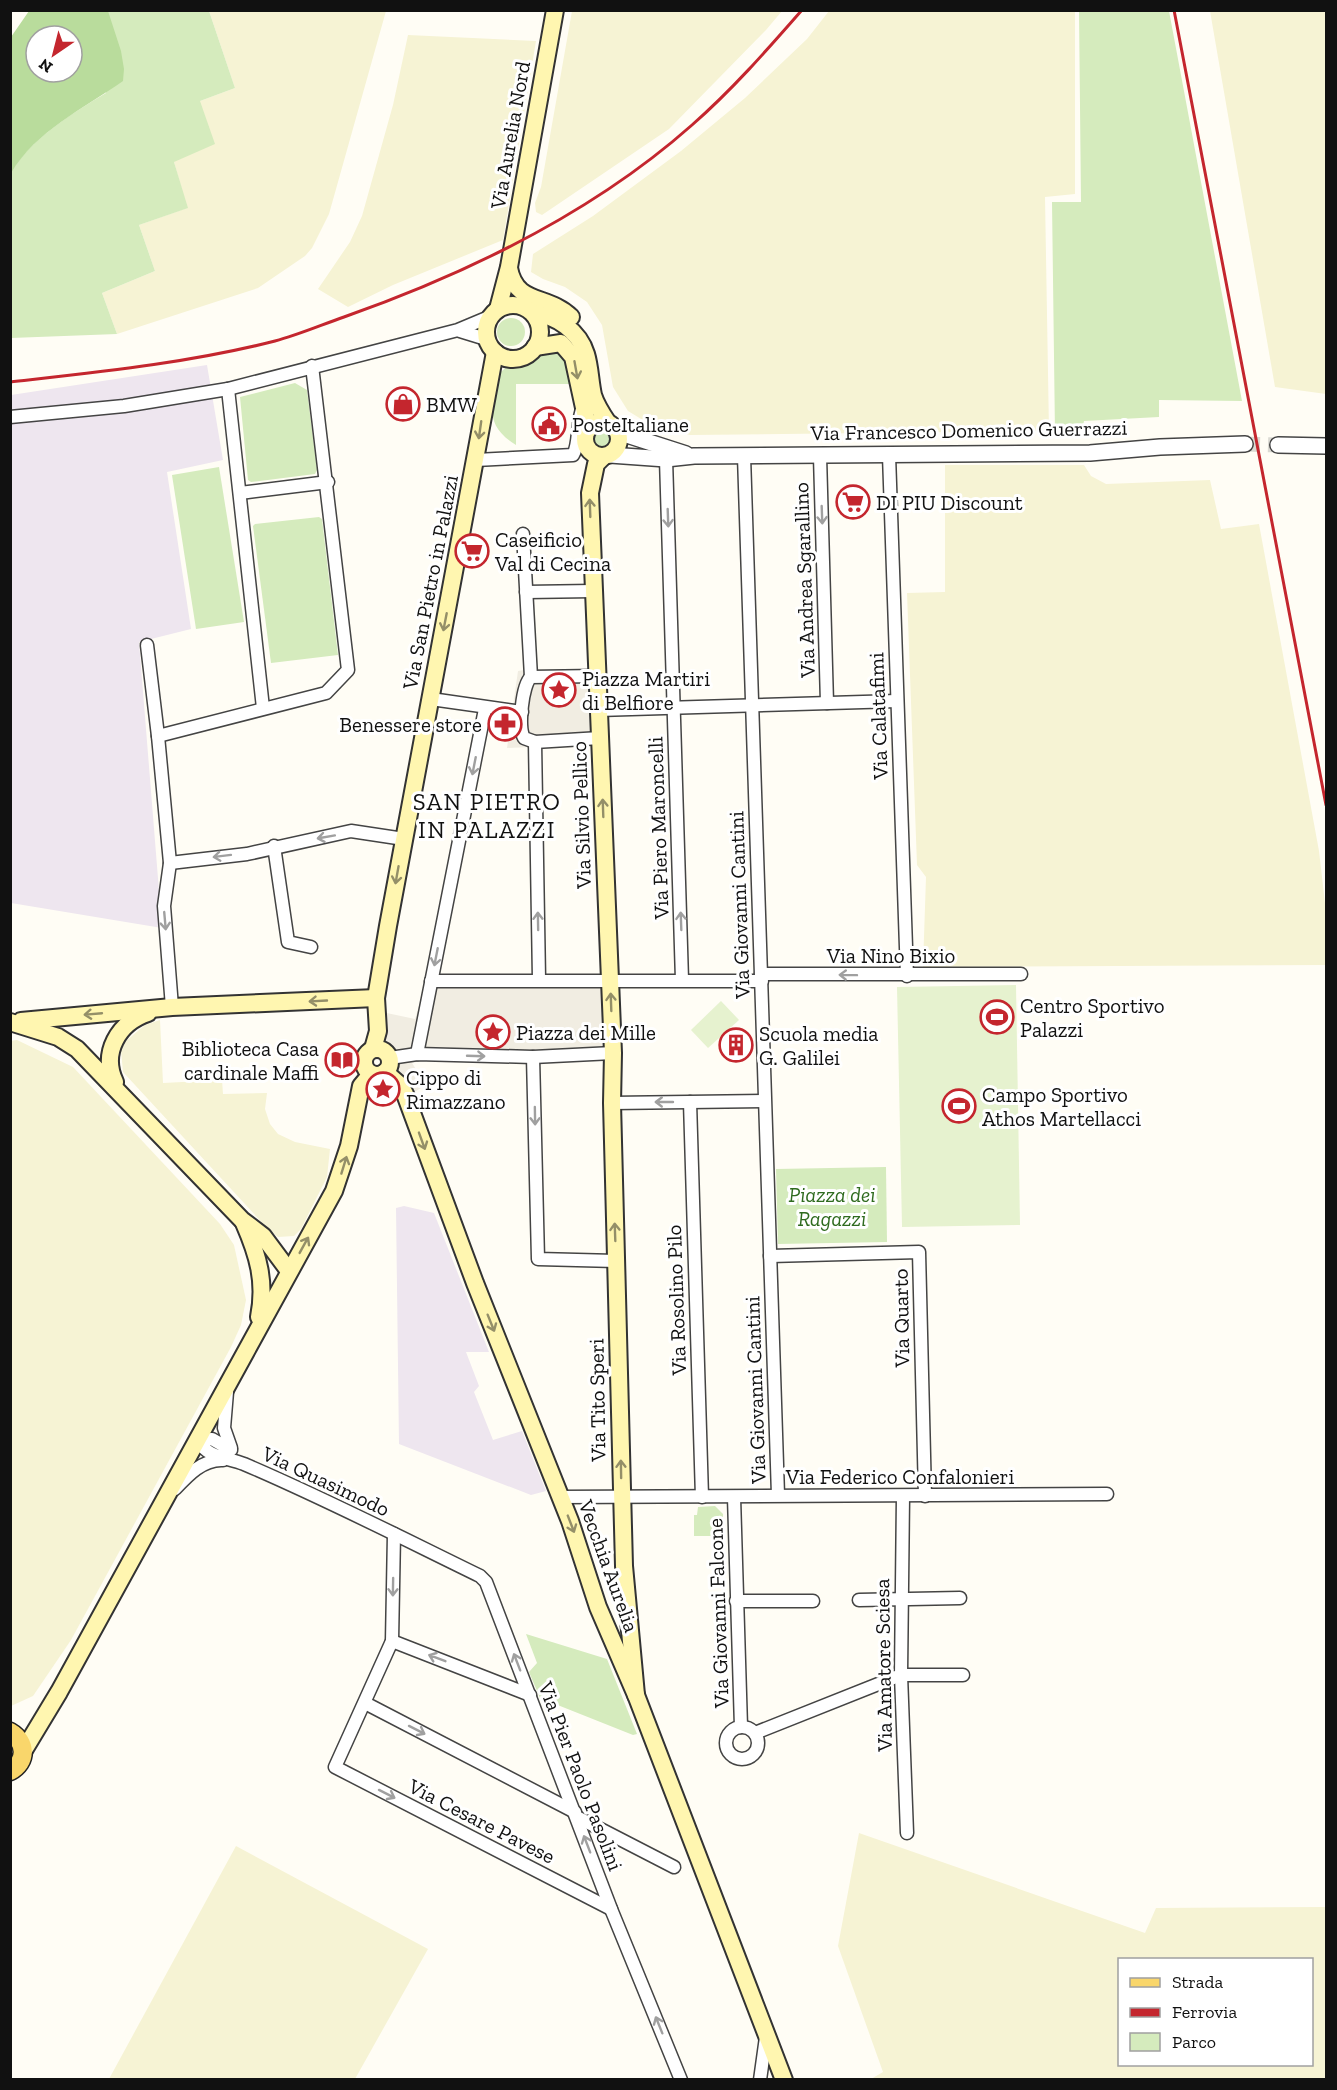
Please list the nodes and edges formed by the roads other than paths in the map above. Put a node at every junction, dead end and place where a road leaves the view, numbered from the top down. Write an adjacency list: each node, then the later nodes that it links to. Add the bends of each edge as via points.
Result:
1 (555, 10): 2 (main road, Via Aurelia Nord)
2 (508, 267): 3 (main road, Via Aurelia Nord); 8 (main road, via 515,288 562,309 574,321)
3 (494, 313): 4 (main road, via 513,304); 5 (street); 6 (main road)
4 (534, 314): 7 (main road, via 540,330); 8 (main road, via 550,316 567,326)
5 (459, 330): 6 (street); 9 (street)
6 (491, 345): 7 (main road, via 502,357 520,358); 24 (main road, Via San Pietro in Palazzi, one-way to 24)
7 (535, 347): 11 (main road, one-way to 11, via 561,343 569,350)
8 (586, 352): 13 (main road, via 593,395)
9 (312, 366): 10 (street); 25 (street)
10 (228, 389): 12 (street, via 124,406); 26 (street)
11 (583, 406): 14 (main road); 24 (street, via 573,455)
12 (10, 417)
13 (611, 425): 14 (main road, via 592,425); 19 (main road, via 619,442); 20 (street, Via Francesco Domenico Guerrazzi, via 627,435)
14 (585, 434): 19 (main road, via 588,450)
15 (1245, 444): 18 (street, Via Francesco Domenico Guerrazzi, via 1090,453)
16 (1278, 445): 17 (street)
17 (1326, 446)
18 (889, 455): 22 (street, Via Francesco Domenico Guerrazzi); 34 (street, Via Calatafimi)
19 (606, 456): 23 (street, Via Francesco Domenico Guerrazzi); 28 (main road, Via Silvio Pellico, one-way to 19, via 590,493 596,464)
20 (694, 456): 21 (street, Via Francesco Domenico Guerrazzi); 23 (street, Via Francesco Domenico Guerrazzi)
21 (744, 456): 22 (street, Via Francesco Domenico Guerrazzi); 36 (street, Via Giovanni Cantini)
22 (820, 456): 35 (street, Via Andrea Sgarallino, one-way to 35)
23 (666, 459): 37 (street, Via Piero Maroncelli, one-way to 37)
24 (476, 460): 33 (main road, Via San Pietro in Palazzi, one-way to 33)
25 (328, 482): 26 (street); 38 (street, via 348,670 326,693)
26 (240, 493): 38 (street)
27 (523, 534): 29 (street)
28 (593, 591): 29 (street); 31 (main road, Via Silvio Pellico)
29 (526, 592): 32 (street)
30 (147, 645): 42 (street)
31 (597, 676): 32 (street); 40 (main road, Via Silvio Pellico)
32 (531, 677): 41 (street, via 525,684)
33 (430, 699): 39 (street); 45 (main road, Via San Pietro in Palazzi)
34 (897, 701): 35 (street); 50 (street, Via Calatafimi)
35 (827, 703): 36 (street)
36 (751, 705): 37 (street); 51 (street, Via Giovanni Cantini)
37 (674, 707): 40 (street); 54 (street, Via Piero Maroncelli, one-way to 37)
38 (263, 708): 42 (street)
39 (485, 709): 41 (street); 55 (street, one-way to 55)
40 (598, 710): 43 (main road, Via Silvio Pellico)
41 (522, 712): 44 (street, via 521,734)
42 (158, 735): 47 (street)
43 (600, 738): 44 (street); 53 (main road, Via Silvio Pellico, one-way to 43)
44 (535, 742): 52 (street, one-way to 44)
45 (404, 839): 46 (street, one-way to 46, via 351,831); 56 (main road, Via San Pietro in Palazzi, one-way to 56)
46 (274, 846): 47 (street, one-way to 47, via 247,854); 48 (street, via 288,942)
47 (170, 863): 57 (street, one-way to 57, via 164,906)
48 (311, 946)
49 (1021, 974): 50 (street, Via Nino Bixio)
50 (907, 976): 51 (street, Via Nino Bixio, one-way to 51)
51 (762, 977): 54 (street, Via Nino Bixio); 65 (street, Via Giovanni Cantini)
52 (539, 979): 53 (street); 55 (street)
53 (610, 979): 54 (street, Via Nino Bixio); 61 (main road, Via Silvio Pellico, one-way to 53)
54 (682, 980)
55 (431, 981): 60 (street)
56 (376, 998): 57 (main road, one-way to 57); 59 (main road, via 378,1031)
57 (172, 1007): 58 (main road, one-way to 58); 64 (main road, via 144,1014 118,1034 108,1062)
58 (10, 1022): 64 (main road, via 58,1037 83,1055)
59 (374, 1049): 63 (main road, Vecchia Aurelia, via 384,1050); 63 (main road, via 367,1053 366,1068)
60 (417, 1053): 62 (street, one-way to 62); 63 (street)
61 (613, 1053): 62 (street); 67 (main road, Via Silvio Pellico)
62 (533, 1058): 71 (street, one-way to 71, via 537,1259)
63 (382, 1068): 72 (main road, one-way to 63, via 343,1170 361,1086); 81 (main road, Vecchia Aurelia, one-way to 81, via 405,1094)
64 (120, 1092): 68 (main road)
65 (764, 1101): 66 (street); 70 (street, Via Giovanni Cantini)
66 (690, 1102): 67 (street, one-way to 67); 82 (street, Via Rosolino Pilo)
67 (612, 1103): 71 (main road, Via Tito Speri, one-way to 67)
68 (242, 1220): 69 (main road); 72 (main road, via 263,1236)
69 (256, 1252): 72 (main road, via 267,1263); 73 (main road, via 263,1298)
70 (770, 1257): 78 (street, Via Giovanni Cantini); 80 (street, Via Quarto, via 919,1252)
71 (616, 1261): 85 (main road, Via Tito Speri, one-way to 71)
72 (288, 1273): 73 (main road)
73 (256, 1332): 74 (main road)
74 (228, 1384): 75 (main road); 76 (street, Via Quasimodo, via 224,1428)
75 (198, 1440): 76 (street, Via Quasimodo, via 203,1450); 84 (main road)
76 (229, 1455): 84 (street, via 204,1464); 86 (street, Via Quasimodo)
77 (1107, 1494): 80 (street, Via Federico Confalonieri)
78 (778, 1495): 79 (street, Via Federico Confalonieri); 83 (street, Via Federico Confalonieri)
79 (903, 1496): 80 (street, Via Federico Confalonieri); 89 (street, Via Amatore Sciesa)
80 (925, 1496)
81 (560, 1497): 85 (street, Via Federico Confalonieri); 93 (main road, Vecchia Aurelia, one-way to 93)
82 (702, 1497): 83 (street, Via Federico Confalonieri); 85 (street, Via Federico Confalonieri)
83 (734, 1497): 91 (street, Via Giovanni Falcone)
84 (166, 1498): 100 (main road)
85 (622, 1498): 88 (main road, Via Tito Speri)
86 (394, 1534): 94 (street, one-way to 94); 97 (street, Via Pier Paolo Pasolini, one-way to 86, via 483,1578)
87 (960, 1598): 89 (street)
88 (627, 1599): 93 (main road, via 617,1613); 98 (main road, Via Tito Speri)
89 (901, 1599): 90 (street); 95 (street, Via Amatore Sciesa)
90 (859, 1600)
91 (736, 1601): 92 (street); 101 (street, Via Giovanni Falcone)
92 (813, 1601)
93 (598, 1607): 98 (main road, Vecchia Aurelia)
94 (392, 1641): 97 (street, one-way to 94); 99 (street)
95 (901, 1675): 96 (street); 103 (street); 107 (street, Via Amatore Sciesa)
96 (963, 1675)
97 (530, 1695): 106 (street, Via Pier Paolo Pasolini)
98 (636, 1695): 110 (main road, Vecchia Aurelia)
99 (365, 1703): 106 (street, one-way to 106); 109 (street, Via Cesare Pavese, one-way to 109, via 335,1767)
100 (47, 1711): 102 (main road, via 36,1722); 104 (main road)
101 (741, 1727): 103 (street); 103 (street, via 731,1732 727,1741 736,1758 747,1758 755,1752)
102 (10, 1731): 104 (main road)
103 (755, 1733)
104 (24, 1750): 105 (main road, via 21,1761)
105 (11, 1772)
106 (576, 1814): 108 (street); 109 (street, Via Pier Paolo Pasolini, one-way to 106)
107 (907, 1833)
108 (674, 1868)
109 (611, 1909): 111 (street, Via Pier Paolo Pasolini, one-way to 109)
110 (766, 2036): 112 (street); 113 (main road, Vecchia Aurelia)
111 (681, 2079)
112 (760, 2079)
113 (784, 2079)

